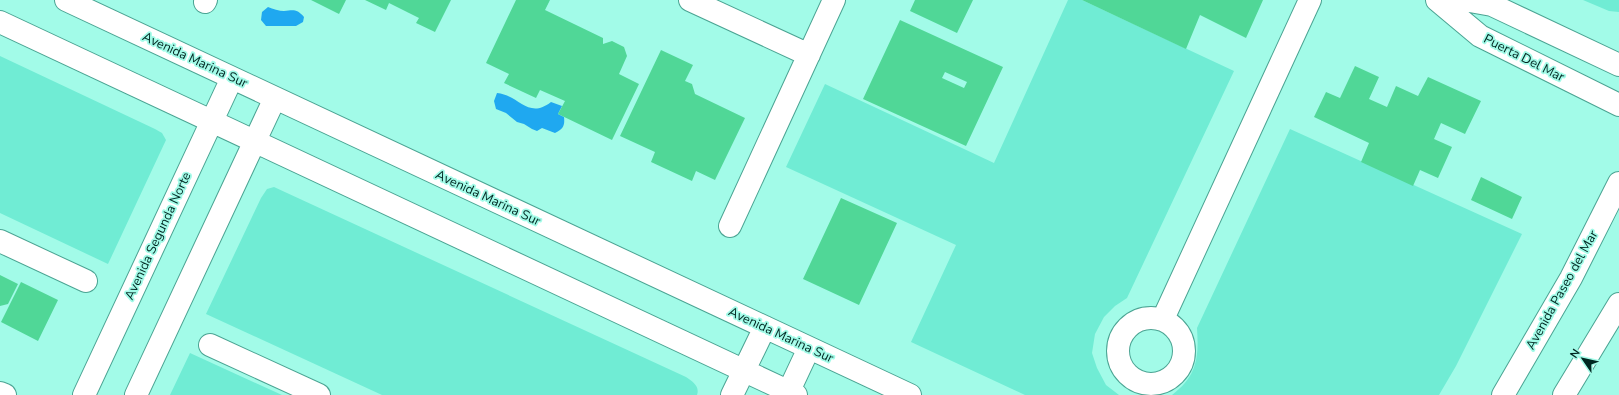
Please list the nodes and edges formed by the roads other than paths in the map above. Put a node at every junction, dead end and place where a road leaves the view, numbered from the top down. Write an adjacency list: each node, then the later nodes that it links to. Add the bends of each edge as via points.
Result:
1 (66, 0): 10 (street, Avenida Marina Sur)
2 (690, 0): 8 (street)
3 (834, 0): 8 (street)
4 (1310, 0): 20 (street)
5 (1437, 0): 12 (street, Puerta Del Mar, via 1480,36)
6 (1464, 0): 9 (street, via 1492,5)
7 (0, 22): 13 (street)
8 (809, 55): 16 (street)
9 (1619, 65)
10 (232, 78): 11 (street, Avenida Marina Sur); 13 (street, Avenida Segunda Norte)
11 (275, 98): 14 (street); 21 (street, Avenida Marina Sur)
12 (1619, 105)
13 (212, 121): 14 (street); 28 (street, Avenida Segunda Norte)
14 (255, 141): 24 (street); 29 (street)
15 (1619, 183): 33 (street, Avenida Paseo del Mar, via 1571,278)
16 (730, 226)
17 (0, 241): 18 (street)
18 (86, 281)
19 (1619, 304): 34 (street)
20 (1163, 319)
21 (765, 327): 23 (street, Avenida Marina Sur); 24 (street)
22 (210, 346): 30 (street)
23 (809, 348): 26 (street); 32 (street, Avenida Marina Sur)
24 (743, 370): 26 (street); 31 (street)
25 (0, 393): 27 (street)
26 (791, 394)
27 (5, 395)
28 (84, 395)
29 (136, 395)
30 (319, 395)
31 (732, 395)
32 (910, 395)
33 (1503, 395)
34 (1564, 395)

